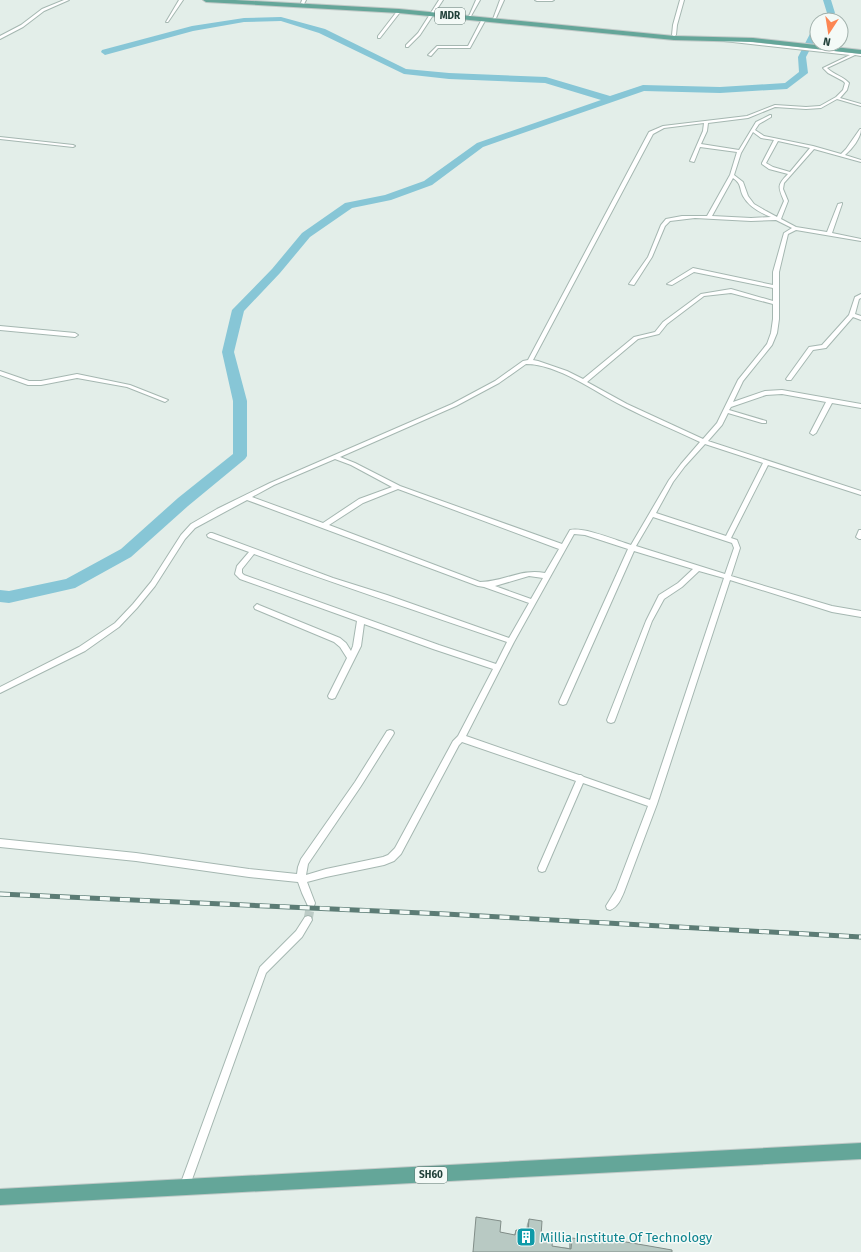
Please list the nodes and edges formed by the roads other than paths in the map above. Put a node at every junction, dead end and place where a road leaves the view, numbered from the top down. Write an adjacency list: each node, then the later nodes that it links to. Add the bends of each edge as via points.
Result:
1 (67, 0): 19 (street, via 43,10)
2 (181, 0): 17 (street)
3 (206, 0): 12 (main road, MDR)
4 (255, 0): 11 (main road, MDR)
5 (441, 0): 13 (street)
6 (478, 0): 14 (street)
7 (502, 0): 15 (street)
8 (537, 0): 9 (street)
9 (552, 0)
10 (682, 0): 18 (street)
11 (304, 1): 13 (main road, MDR)
12 (399, 11): 13 (main road, MDR); 20 (street)
13 (431, 13): 14 (main road, MDR); 16 (main road, MDR); 22 (street, via 423,28)
14 (470, 15): 15 (main road, MDR)
15 (494, 18): 18 (main road, MDR)
16 (484, 19): 21 (main road, MDR); 27 (street, via 469,47 437,47)
17 (167, 21)
18 (674, 35): 21 (main road, MDR)
19 (2, 37)
20 (379, 37)
21 (693, 38): 23 (main road, MDR)
22 (407, 46)
23 (809, 48)
24 (849, 51): 26 (main road, MDR)
25 (842, 52): 28 (street)
26 (861, 52)
27 (430, 55)
28 (853, 55): 29 (street); 30 (street, via 825,68 847,83 845,90)
29 (861, 55)
30 (837, 98): 31 (street); 33 (street, via 821,107 775,106)
31 (861, 104)
32 (770, 116): 35 (street)
33 (750, 117): 34 (street); 35 (street)
34 (706, 122): 40 (street); 64 (street, via 663,127 651,133)
35 (756, 124): 36 (street)
36 (752, 130): 39 (street, via 760,136); 43 (street)
37 (861, 130): 44 (street)
38 (0, 138): 41 (street)
39 (777, 139): 42 (street); 47 (street, via 764,162 771,168)
40 (698, 145): 43 (street); 45 (street)
41 (73, 146)
42 (813, 147): 44 (street); 47 (street)
43 (740, 151): 48 (street)
44 (842, 155): 46 (street)
45 (692, 161)
46 (861, 161)
47 (790, 173): 51 (street, via 782,183 781,189 786,201)
48 (732, 175): 50 (street); 51 (street, via 742,182 748,199)
49 (840, 204): 53 (street)
50 (709, 217): 51 (street, via 745,220); 55 (street, via 673,219 665,222 646,265)
51 (779, 218): 52 (street)
52 (795, 228): 53 (street); 57 (street, via 786,233 778,261)
53 (829, 234): 54 (street)
54 (861, 240)
55 (632, 284)
56 (670, 284): 57 (street, via 693,270)
57 (776, 287): 59 (street)
58 (861, 296): 60 (street, via 857,298)
59 (776, 303): 67 (street, via 738,292 702,295 665,323 657,333 636,338); 71 (street, via 774,333 770,344 740,381)
60 (852, 315): 61 (street); 66 (street, via 824,347 811,348)
61 (861, 318)
62 (0, 328): 63 (street)
63 (75, 335)
64 (530, 361): 67 (street, via 556,368); 75 (street, via 519,364 497,382 454,405)
65 (0, 373): 68 (street, via 28,383 77,376 128,386)
66 (789, 379)
67 (583, 382): 74 (street)
68 (165, 400)
69 (830, 400): 70 (street); 71 (street, via 773,392); 73 (street)
70 (861, 406)
71 (728, 408): 72 (street); 74 (street, via 720,424)
72 (764, 422)
73 (813, 433)
74 (704, 442): 76 (street); 80 (street, via 671,482)
75 (335, 457): 77 (street); 79 (street)
76 (766, 462): 78 (street); 83 (street)
77 (398, 488): 81 (street, via 361,501); 84 (street)
78 (861, 493)
79 (246, 497): 81 (street); 98 (street, via 186,532 153,584 117,625 99,639)
80 (652, 514): 83 (street); 85 (street)
81 (323, 526): 90 (street)
82 (210, 535): 86 (street)
83 (727, 540): 89 (street, via 735,542 737,548)
84 (562, 547): 85 (street, via 568,535 576,531); 88 (street)
85 (632, 548): 87 (street); 100 (street)
86 (254, 551): 94 (street, via 239,568 238,574 242,577); 95 (street)
87 (698, 568): 89 (street); 101 (street, via 680,585 661,597)
88 (546, 576): 90 (street, via 531,573); 91 (street)
89 (728, 577): 93 (street, via 832,609); 105 (street)
90 (487, 585): 91 (street)
91 (532, 602): 95 (street)
92 (257, 607): 96 (street, via 337,640)
93 (861, 614)
94 (360, 620): 96 (street, via 359,639); 97 (street)
95 (511, 641): 97 (street)
96 (351, 658): 99 (street)
97 (497, 667): 103 (street)
98 (0, 690)
99 (332, 696)
100 (562, 702)
101 (611, 720)
102 (390, 733): 108 (street, via 304,862)
103 (461, 738): 104 (street); 108 (street, via 398,851 391,858)
104 (581, 778): 105 (street); 107 (street)
105 (652, 804): 110 (street, via 620,892)
106 (0, 843): 108 (street, via 136,857)
107 (542, 868)
108 (302, 879): 109 (street)
109 (311, 903)
110 (610, 906)
111 (308, 920): 113 (street, via 299,934 273,959 261,975)
112 (861, 1151): 113 (main road, SH60)
113 (184, 1188): 114 (main road, SH60)
114 (0, 1197)

